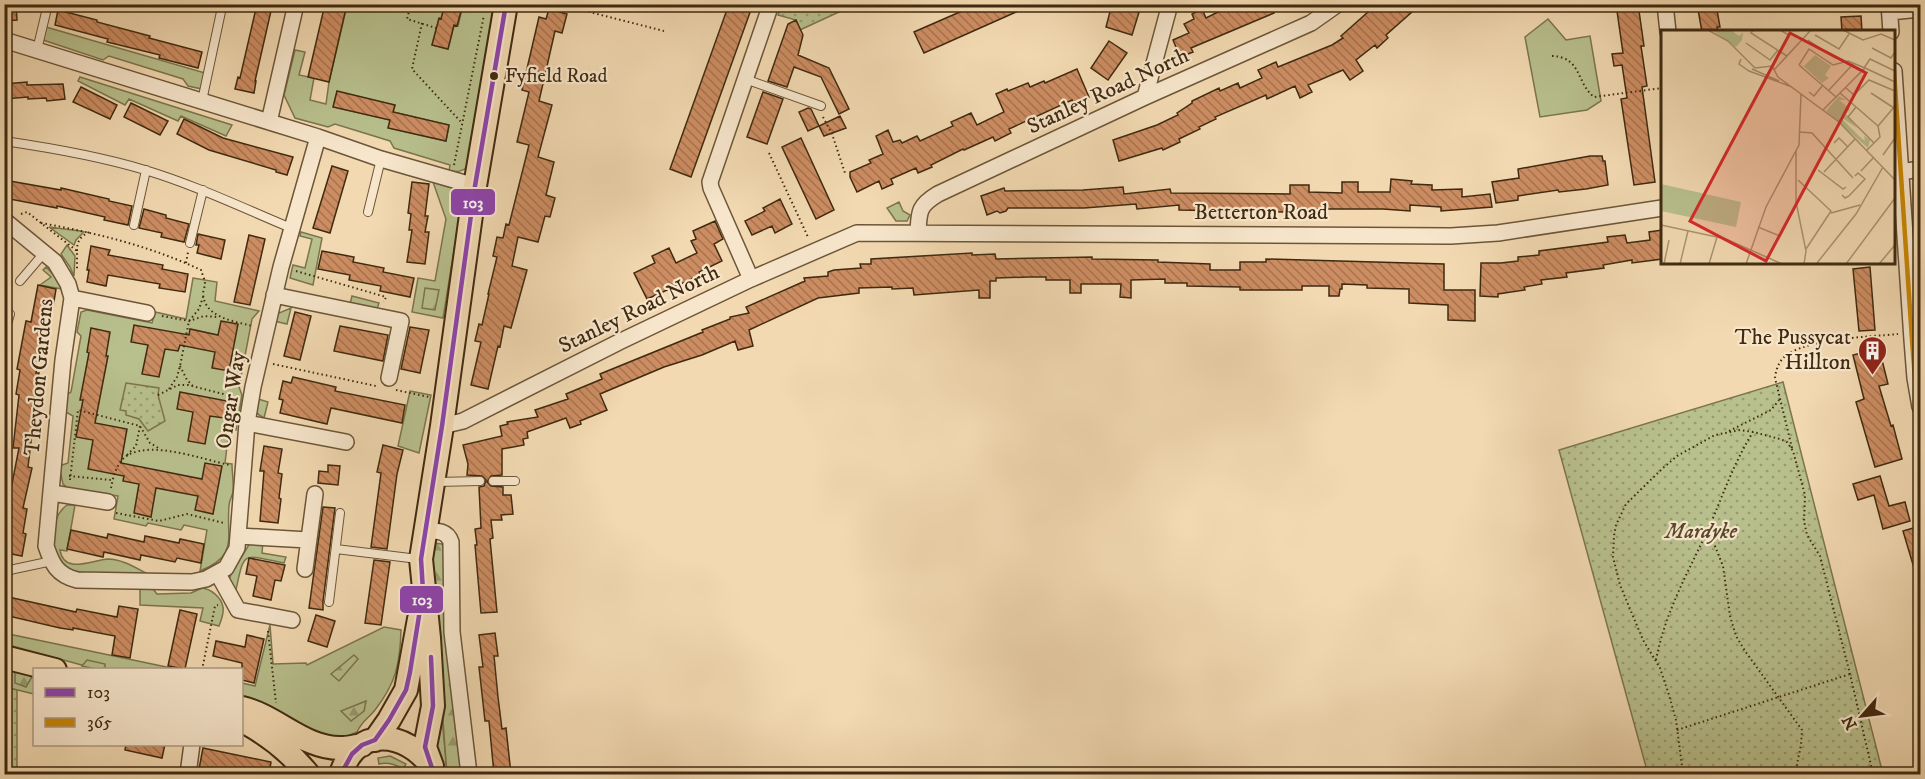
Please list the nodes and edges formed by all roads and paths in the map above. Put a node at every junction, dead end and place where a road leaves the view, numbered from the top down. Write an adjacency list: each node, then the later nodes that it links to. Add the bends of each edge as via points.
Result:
1 (48, 4): 19 (lane)
2 (211, 4): 24 (lane, via 222,8)
3 (296, 4): 26 (street)
4 (411, 4): 13 (path, via 407,19)
5 (558, 4): 17 (path)
6 (771, 4): 21 (street)
7 (1170, 4): 23 (street)
8 (1338, 4): 23 (street, Stanley Road North, via 1311,23)
9 (1665, 4): 15 (street)
10 (496, 5): 27 (path); 38 (main road)
11 (1890, 8): 12 (street); 16 (street)
12 (1920, 9)
13 (422, 24): 14 (path); 27 (path, via 412,69)
14 (436, 28)
15 (1668, 30)
16 (1891, 30)
17 (664, 31)
18 (4, 40): 19 (street)
19 (37, 50): 24 (street)
20 (1552, 56): 22 (path, via 1563,57 1575,66 1584,87 1594,97)
21 (745, 79): 25 (lane); 54 (street, via 710,182)
22 (1661, 88)
23 (1145, 97): 48 (street, Stanley Road North, via 926,201 920,209)
24 (202, 101): 26 (street)
25 (819, 105): 35 (path)
26 (269, 122): 29 (street)
27 (461, 122): 37 (path)
28 (1895, 122): 36 (street)
29 (318, 136): 32 (street); 45 (street, Ongar Way)
30 (4, 141): 34 (lane, via 69,150)
31 (769, 153): 51 (path)
32 (381, 159): 37 (street); 41 (lane)
33 (1920, 169): 36 (street)
34 (146, 170): 39 (lane); 44 (lane)
35 (845, 173)
36 (1897, 173): 65 (street)
37 (451, 179): 38 (street)
38 (475, 186): 76 (main road)
39 (203, 190): 45 (lane); 49 (lane)
40 (1661, 208): 48 (street, Betterton Road, via 1498,233 1450,236)
41 (368, 212)
42 (4, 220): 52 (street, Theydon Gardens)
43 (41, 223): 46 (path)
44 (134, 225)
45 (291, 228): 53 (street, Ongar Way)
46 (90, 232): 50 (path, via 77,243); 56 (path, via 171,256 201,270)
47 (857, 233): 48 (street, Betterton Road); 51 (street, Stanley Road North)
48 (918, 233)
49 (190, 243)
50 (77, 251)
51 (815, 252): 54 (street, Stanley Road North)
52 (44, 253): 55 (lane); 58 (street, Theydon Gardens, via 62,272)
53 (281, 267): 57 (street, Ongar Way); 61 (path, via 386,297)
54 (751, 279): 80 (street, Stanley Road North, via 463,421)
55 (20, 281)
56 (203, 294): 62 (path, via 207,305); 63 (path, via 199,309)
57 (274, 295): 61 (street); 64 (street, Ongar Way)
58 (72, 298): 59 (street); 94 (street, Theydon Gardens)
59 (147, 313): 63 (path)
60 (10, 314): 66 (lane)
61 (381, 317): 69 (street, via 401,321)
62 (221, 318): 63 (path, via 204,316); 64 (path)
63 (189, 321): 68 (path)
64 (266, 330): 67 (street, Ongar Way)
65 (1911, 333): 74 (path, via 1814,344 1788,354 1776,371); 77 (street)
66 (4, 334)
67 (258, 361): 70 (path); 75 (street, Ongar Way)
68 (180, 366): 71 (path); 72 (path)
69 (388, 383): 76 (path)
70 (375, 385)
71 (194, 386): 72 (path); 75 (path)
72 (169, 389): 73 (path)
73 (158, 395)
74 (1780, 399): 81 (path, via 1771,410); 85 (path)
75 (250, 400): 78 (street, Ongar Way)
76 (445, 400): 80 (main road)
77 (1920, 407)
78 (247, 423): 83 (street); 87 (street, Ongar Way)
79 (140, 426): 84 (path, via 150,443); 86 (path, via 136,446); 88 (path, via 78,410)
80 (442, 426): 93 (main road)
81 (1726, 432): 82 (path); 116 (path, via 1677,456 1626,504 1616,525 1613,557 1617,576 1636,627)
82 (1753, 432): 85 (path, via 1787,442); 100 (path, via 1732,470)
83 (346, 442)
84 (162, 450): 86 (path); 87 (path)
85 (1793, 451): 119 (path, via 1805,495 1803,521 1820,556)
86 (127, 455): 89 (path)
87 (243, 469): 102 (street, Ongar Way)
88 (69, 476): 89 (path); 96 (path)
89 (112, 481): 97 (path)
90 (480, 481): 93 (lane)
91 (493, 481): 92 (lane)
92 (516, 481)
93 (432, 482): 101 (main road)
94 (52, 493): 96 (street); 106 (street, Theydon Gardens, via 46,546)
95 (315, 494): 103 (street)
96 (72, 496): 97 (street)
97 (108, 502): 99 (path, via 111,512 159,521 187,514)
98 (340, 513): 104 (lane)
99 (225, 523)
100 (1708, 529): 116 (path, via 1663,627); 120 (path, via 1723,566 1736,636)
101 (425, 531): 105 (main road); 131 (street, via 444,532 451,542 452,632)
102 (239, 536): 103 (street); 109 (street, Ongar Way, via 232,559)
103 (308, 540): 107 (street)
104 (336, 549): 105 (lane); 112 (lane)
105 (421, 559): 110 (main road)
106 (52, 561): 108 (lane); 109 (street, via 57,570 76,580 192,582)
107 (305, 569)
108 (5, 571)
109 (218, 574): 111 (street)
110 (423, 591): 125 (main road, via 406,690 389,720); 127 (main road, via 433,706 425,747)
111 (232, 598): 113 (street, via 238,610); 118 (path, via 215,606)
112 (329, 602)
113 (266, 615): 114 (street); 122 (path)
114 (292, 620)
115 (4, 657): 117 (main road)
116 (1656, 661): 124 (path)
117 (51, 668)
118 (202, 668)
119 (1850, 674): 120 (path); 134 (path)
120 (1779, 697): 124 (path); 133 (path, via 1802,730)
121 (243, 708): 125 (main road, via 326,746 342,748)
122 (276, 709)
123 (243, 721): 129 (main road, via 265,733)
124 (1677, 730): 132 (path)
125 (368, 742): 127 (main road, via 385,737 409,745); 130 (main road, via 352,754)
126 (192, 746): 128 (street)
127 (433, 770)
128 (188, 774)
129 (308, 774)
130 (341, 774)
131 (469, 774)
132 (1683, 774)
133 (1795, 774)
134 (1873, 774)

